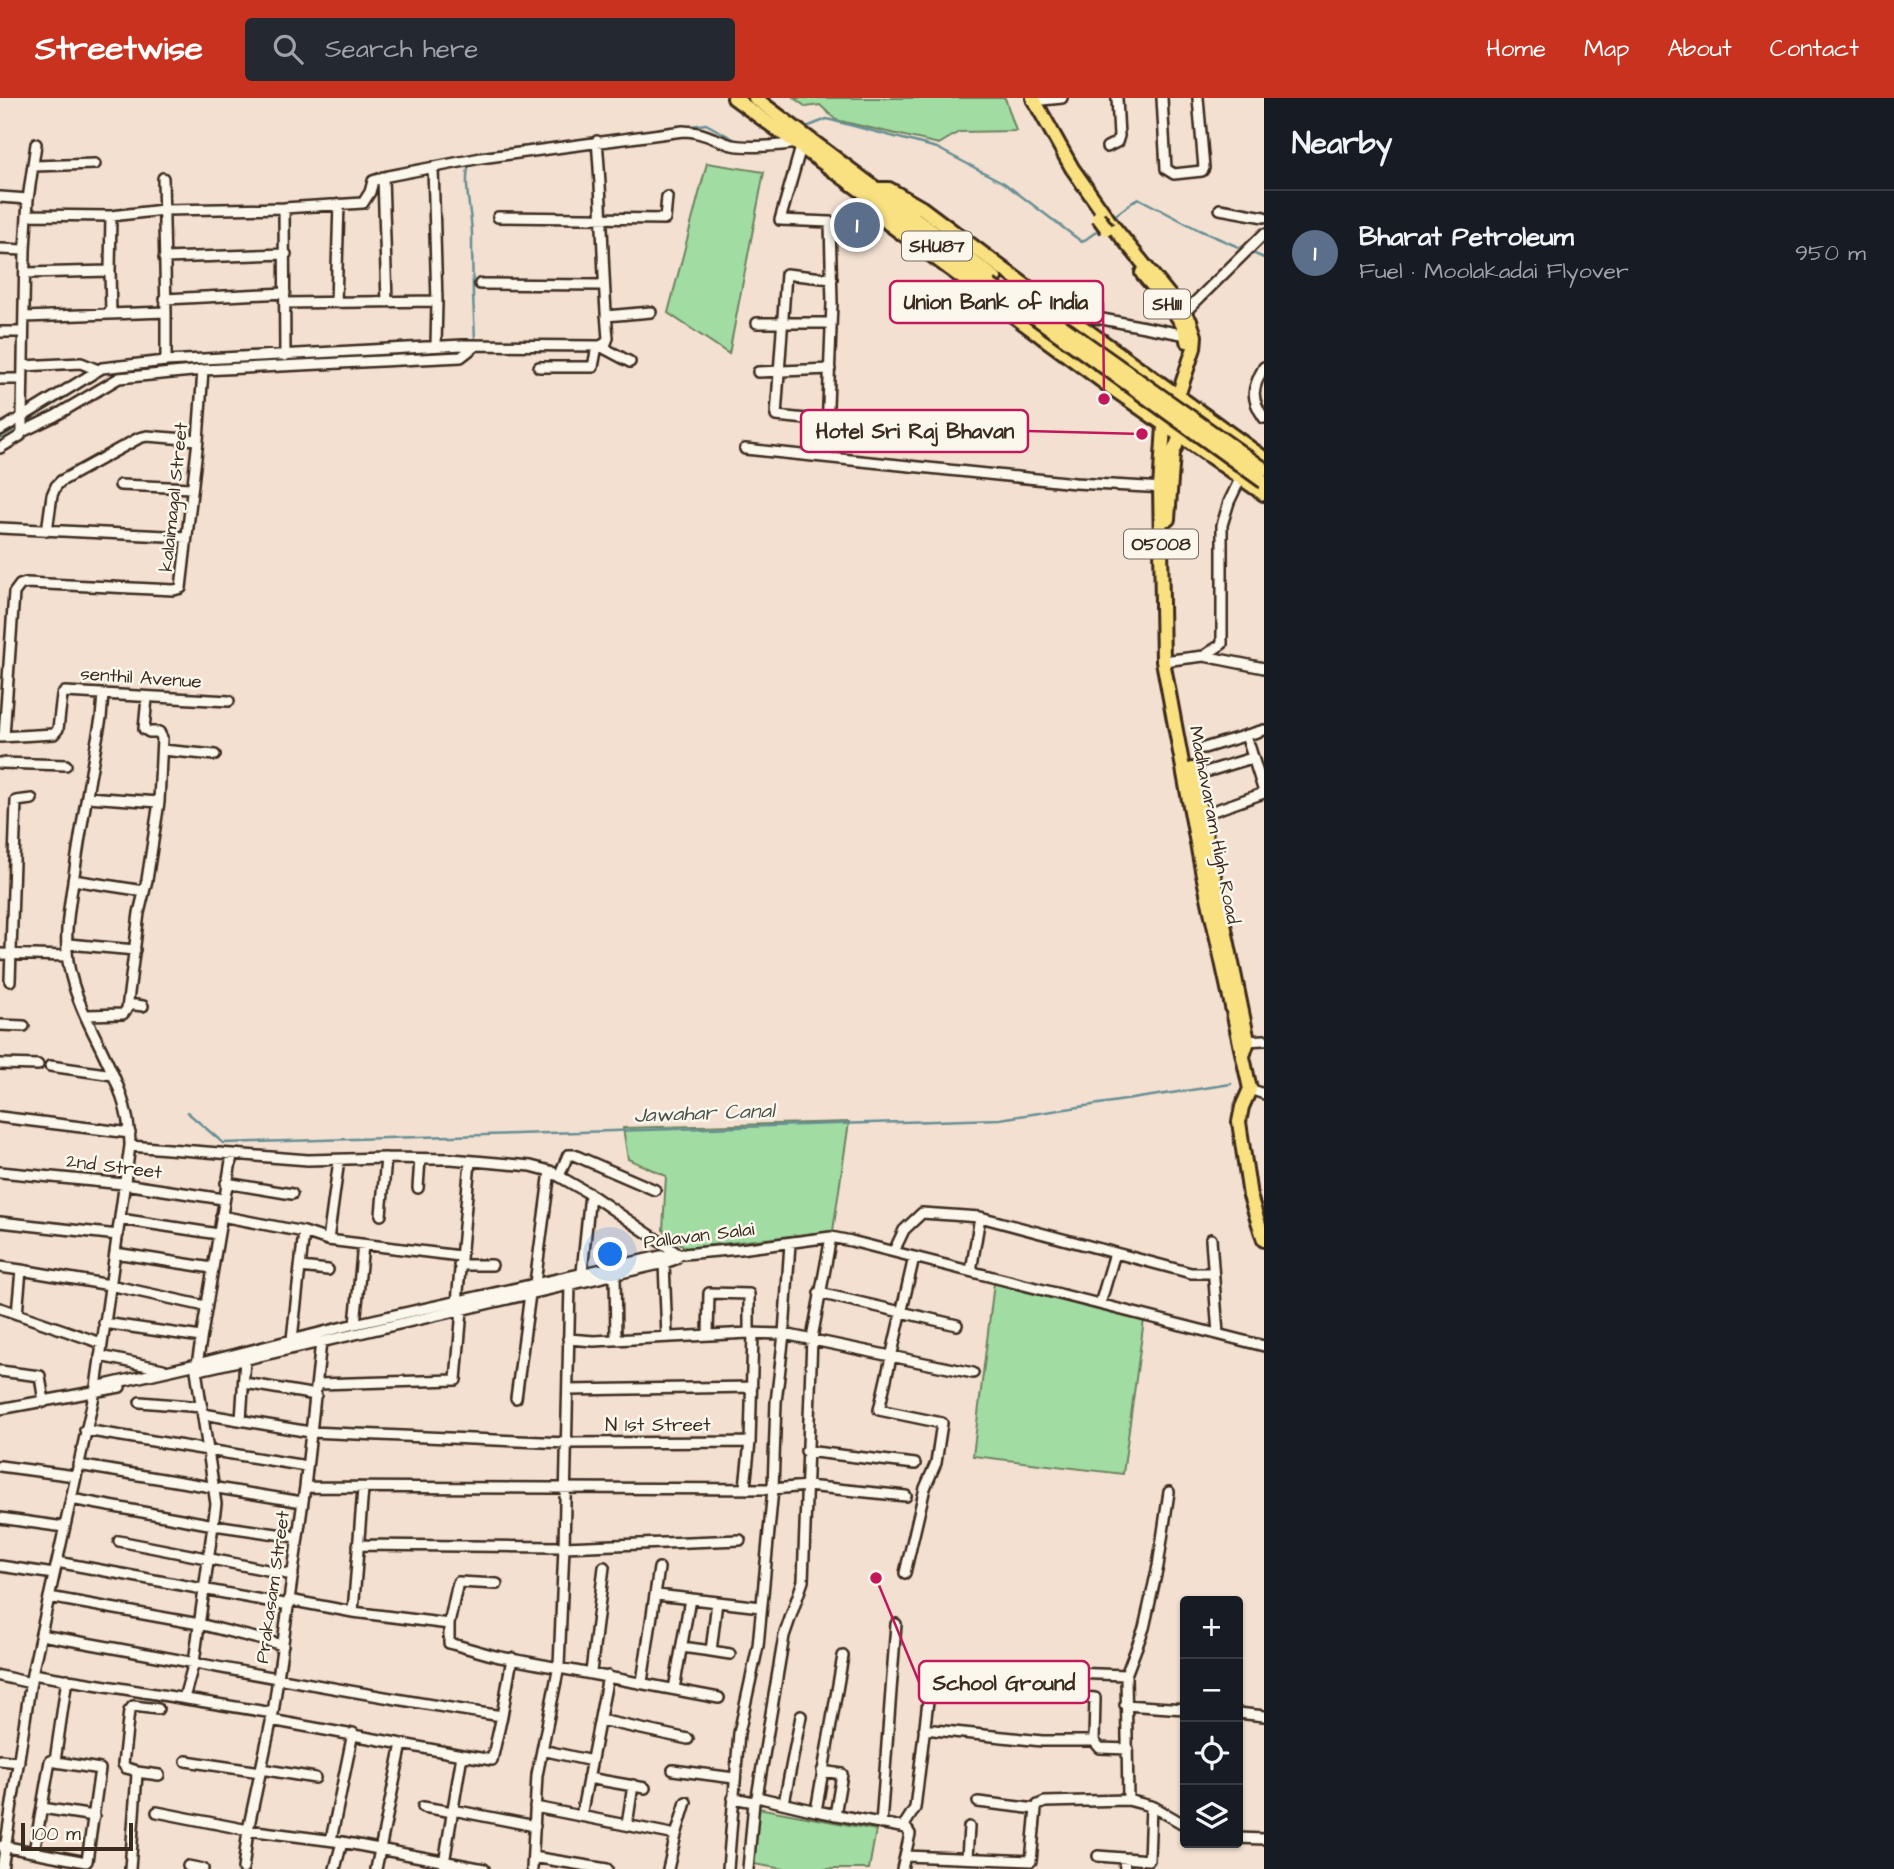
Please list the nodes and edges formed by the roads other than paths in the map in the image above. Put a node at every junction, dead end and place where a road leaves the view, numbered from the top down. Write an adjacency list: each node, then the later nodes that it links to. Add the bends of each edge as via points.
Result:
1 (734, 98): 8 (main road, SHU87)
2 (755, 98): 8 (main road, SHU87)
3 (1062, 98): 7 (street)
4 (1117, 98): 12 (street, via 1117,142)
5 (1162, 98): 6 (street, via 1166,169 1174,174 1204,168)
6 (1198, 98)
7 (1031, 99): 31 (main road, SH111, bridge, via 1065,173)
8 (765, 114): 10 (main road, SHU87); 10 (main road, SHU87)
9 (597, 141): 10 (street, via 683,131 734,145 777,146); 15 (street); 30 (street)
10 (798, 141): 18 (main road, SHU87); 39 (street, via 780,220 830,222)
11 (36, 144): 14 (street)
12 (1107, 147)
13 (95, 164): 14 (street)
14 (34, 166): 21 (street)
15 (433, 167): 16 (street); 45 (street)
16 (383, 177): 22 (street, via 373,181 363,203); 46 (street)
17 (163, 178): 25 (street)
18 (874, 194): 40 (main road, SHU87); 50 (main road, via 889,188 922,208); 79 (main road, via 872,209 889,224)
19 (0, 197): 21 (street)
20 (667, 197): 30 (street, via 666,219)
21 (28, 199): 26 (street)
22 (338, 204): 23 (street); 47 (street)
23 (284, 208): 25 (street); 35 (street)
24 (1220, 209): 29 (street)
25 (163, 210): 27 (street); 36 (street)
26 (27, 215): 27 (street); 34 (street)
27 (111, 216): 37 (street)
28 (498, 217): 30 (street)
29 (1264, 217)
30 (601, 219): 42 (street)
31 (1110, 227): 51 (main road, SH111); 60 (main road, SH111)
32 (1260, 237): 51 (street)
33 (0, 249): 34 (street)
34 (25, 250): 38 (street)
35 (286, 254): 36 (street); 43 (street)
36 (164, 258): 44 (street)
37 (110, 271): 38 (street); 52 (street)
38 (25, 273): 54 (street)
39 (832, 279): 56 (street); 57 (street, via 786,274)
40 (993, 281): 94 (main road, SHU87, bridge); 96 (main road, SHU87, bridge)
41 (480, 284): 42 (street)
42 (603, 285): 53 (street)
43 (285, 298): 44 (street); 47 (street); 64 (street)
44 (165, 299): 48 (street)
45 (437, 301): 46 (street); 61 (street)
46 (387, 302): 47 (street)
47 (335, 303)
48 (166, 312): 52 (street); 65 (street)
49 (651, 312): 53 (street)
50 (1060, 312): 60 (street); 70 (main road)
51 (1185, 312): 78 (main road, SH111, via 1195,336 1194,348)
52 (111, 314): 54 (street)
53 (606, 316): 63 (street, via 608,338)
54 (24, 317): 59 (street)
55 (757, 323): 57 (street)
56 (831, 323): 57 (street); 71 (street)
57 (781, 325): 74 (street)
58 (0, 332): 59 (street)
59 (23, 332): 67 (street)
60 (1187, 335): 78 (main road, SH111)
61 (436, 346): 62 (street); 64 (street)
62 (470, 346): 63 (street); 64 (street, via 461,357)
63 (599, 346): 66 (street); 69 (street, via 593,368)
64 (285, 360): 65 (street); 73 (street)
65 (166, 361): 72 (street)
66 (630, 362)
67 (23, 366): 72 (street, via 81,362); 77 (street)
68 (1264, 366): 80 (street, via 1253,393)
69 (538, 368)
70 (1140, 368): 78 (main road); 79 (main road)
71 (830, 369): 74 (street); 82 (street)
72 (98, 370): 81 (street)
73 (204, 370): 85 (street, via 119,378); 87 (street, kalaimagal Street)
74 (779, 370): 75 (street); 82 (street, via 775,416)
75 (758, 372)
76 (0, 379): 77 (street)
77 (22, 379): 81 (street)
78 (1175, 394): 88 (main road)
79 (1122, 395): 83 (main road)
80 (1264, 418)
81 (22, 419): 84 (street); 85 (street)
82 (827, 421): 91 (street)
83 (1164, 426): 86 (main road); 99 (main road, O5008)
84 (0, 430)
85 (22, 432): 89 (street)
86 (1180, 436): 93 (main road); 99 (main road, O5008)
87 (198, 440): 98 (street, kalaimagal Street); 102 (street, via 139,438 61,481 52,495)
88 (1243, 442): 92 (main road); 93 (main road)
89 (0, 448)
90 (745, 449): 91 (street)
91 (825, 457): 99 (street)
92 (1264, 458)
93 (1226, 466): 95 (main road)
94 (1264, 469)
95 (1241, 477): 100 (main road); 104 (street, via 1222,525 1222,644)
96 (1264, 482)
97 (120, 485): 98 (street)
98 (192, 488): 103 (street, kalaimagal Street)
99 (1165, 488): 105 (main road, O5008)
100 (1264, 494)
101 (0, 528): 102 (street)
102 (47, 531): 103 (street)
103 (187, 537): 112 (street, kalaimagal Street, via 181,588 26,583 16,588)
104 (1204, 656): 105 (street); 106 (street)
105 (1166, 661): 124 (main road, Madhavaram High Road)
106 (1264, 668)
107 (103, 695): 108 (street, senthil Avenue); 112 (street, senthil Avenue, via 65,692 56,732); 121 (street)
108 (148, 698): 109 (street, senthil Avenue); 114 (street, via 144,729 162,735)
109 (229, 701)
110 (1264, 730): 111 (street)
111 (1246, 735): 113 (street); 116 (street)
112 (2, 736)
113 (1204, 748)
114 (162, 750): 115 (street); 123 (street)
115 (215, 755)
116 (1252, 758): 119 (street); 120 (street)
117 (0, 763): 118 (street)
118 (66, 765)
119 (1209, 771)
120 (1264, 792): 124 (street)
121 (87, 797): 123 (street); 125 (street)
122 (32, 799): 129 (street, via 16,801)
123 (159, 802): 126 (street)
124 (1198, 817): 138 (main road, Madhavaram High Road)
125 (74, 880): 126 (street); 127 (street)
126 (144, 891): 128 (street)
127 (68, 944): 128 (street); 130 (street)
128 (135, 950): 132 (street)
129 (5, 954): 130 (street); 131 (street)
130 (66, 956): 134 (street)
131 (10, 981)
132 (128, 1004): 133 (street); 134 (street, via 123,1014)
133 (143, 1006)
134 (87, 1015): 142 (street)
135 (0, 1025): 136 (street)
136 (24, 1026)
137 (1264, 1040): 138 (street)
138 (1243, 1041): 143 (main road)
139 (0, 1064): 140 (street)
140 (38, 1065)
141 (50, 1066): 142 (street)
142 (113, 1075): 146 (street)
143 (1250, 1089): 144 (street); 173 (main road, via 1239,1122 1250,1196)
144 (1264, 1094)
145 (0, 1117): 146 (street)
146 (130, 1133): 147 (street)
147 (130, 1146): 148 (street); 155 (street)
148 (232, 1155): 151 (street); 156 (street)
149 (386, 1158): 150 (street); 151 (street); 162 (street)
150 (420, 1158): 152 (street); 157 (street)
151 (339, 1160): 172 (street)
152 (470, 1162): 154 (street, via 521,1164); 181 (street)
153 (0, 1172): 155 (street, 2nd Street)
154 (554, 1174): 158 (street, via 568,1155 574,1154); 160 (street); 193 (street)
155 (124, 1184): 161 (street, 2nd Street); 165 (street)
156 (226, 1184): 159 (street); 161 (street)
157 (418, 1188)
158 (655, 1189)
159 (292, 1194)
160 (590, 1194): 179 (street); 190 (street)
161 (223, 1199): 163 (street)
162 (381, 1214)
163 (220, 1216): 167 (street); 168 (street)
164 (980, 1217): 176 (street, via 922,1213 904,1230); 178 (street); 189 (street)
165 (120, 1219): 168 (street); 169 (street)
166 (0, 1222): 169 (street)
167 (304, 1232): 172 (street); 185 (street)
168 (218, 1234): 186 (street)
169 (118, 1235): 177 (street)
170 (831, 1237): 174 (street, Pallavan Salai); 176 (street, Pallavan Salai); 196 (street)
171 (1210, 1239): 191 (street)
172 (328, 1240): 175 (street)
173 (1264, 1240)
174 (790, 1243): 179 (street, Pallavan Salai); 208 (street)
175 (363, 1245): 181 (street); 205 (street)
176 (894, 1251): 180 (street, Pallavan Salai)
177 (115, 1253): 186 (street); 195 (street)
178 (1115, 1253): 191 (street, via 1191,1273); 198 (street)
179 (680, 1255): 182 (street); 190 (street, Pallavan Salai)
180 (914, 1257): 189 (street, Pallavan Salai); 202 (street)
181 (459, 1261): 183 (street); 200 (street)
182 (664, 1263): 192 (street); 211 (street)
183 (492, 1265)
184 (0, 1267): 187 (street)
185 (300, 1267): 188 (street); 214 (street)
186 (212, 1269): 199 (street)
187 (22, 1270): 195 (street); 203 (street)
188 (328, 1270)
189 (971, 1271): 198 (street, Pallavan Salai)
190 (582, 1272): 193 (street, Pallavan Salai)
191 (1213, 1273): 209 (street)
192 (615, 1274): 194 (street); 216 (street)
193 (535, 1283): 200 (street, Pallavan Salai)
194 (570, 1284): 197 (street); 215 (street)
195 (110, 1285): 199 (street); 204 (street)
196 (819, 1293): 202 (street); 213 (street)
197 (530, 1294): 200 (street); 233 (street)
198 (1100, 1304): 209 (street, Pallavan Salai)
199 (205, 1306): 212 (street)
200 (459, 1306): 205 (street, Pallavan Salai); 217 (street); 228 (street, via 456,1380)
201 (0, 1308): 203 (street)
202 (900, 1313): 206 (street); 220 (street)
203 (16, 1314): 218 (street)
204 (104, 1323): 212 (street); 218 (street)
205 (355, 1324): 214 (street, Pallavan Salai)
206 (957, 1325)
207 (751, 1333): 208 (street); 210 (street); 210 (street, via 749,1294 709,1293); 229 (street)
208 (784, 1334): 213 (street); 255 (street)
209 (1218, 1334): 219 (street, Pallavan Salai)
210 (708, 1335): 211 (street)
211 (667, 1336): 216 (street)
212 (201, 1337): 223 (street)
213 (812, 1338): 220 (street); 244 (street)
214 (292, 1339): 223 (street, Pallavan Salai)
215 (568, 1339): 216 (street); 231 (street)
216 (616, 1339)
217 (321, 1342): 222 (street); 228 (street, Prakasam Street)
218 (101, 1343): 221 (street)
219 (1264, 1346)
220 (890, 1355): 226 (street); 274 (street, via 879,1410 942,1423 936,1464 925,1488)
221 (100, 1356): 225 (street); 230 (street)
222 (245, 1359): 223 (street); 227 (street)
223 (197, 1367): 225 (street, Pallavan Salai); 230 (street); 237 (street)
224 (0, 1371): 234 (street, via 40,1376)
225 (169, 1371): 230 (street, Pallavan Salai)
226 (973, 1373)
227 (245, 1383): 232 (street); 238 (street)
228 (318, 1384): 232 (street, Prakasam Street)
229 (752, 1387): 231 (street); 241 (street)
230 (95, 1390): 234 (street); 239 (street)
231 (568, 1390): 242 (street)
232 (316, 1395): 240 (street, Prakasam Street)
233 (516, 1398)
234 (44, 1402): 236 (street)
235 (140, 1402): 237 (street, N 1st Street)
236 (0, 1409)
237 (202, 1411): 238 (street, N 1st Street); 243 (street)
238 (241, 1420): 240 (street, N 1st Street)
239 (86, 1430): 243 (street); 246 (street)
240 (310, 1432): 242 (street, N 1st Street); 248 (street, Prakasam Street)
241 (750, 1442): 242 (street, N 1st Street); 252 (street)
242 (566, 1443): 256 (street)
243 (207, 1450): 248 (street); 253 (street)
244 (806, 1451): 245 (street); 250 (street)
245 (915, 1464)
246 (78, 1465): 249 (street); 253 (street)
247 (0, 1466): 249 (street)
248 (306, 1466): 251 (street, Prakasam Street)
249 (75, 1476): 259 (street)
250 (807, 1486): 255 (street); 258 (street); 343 (street, via 803,1581 784,1636)
251 (305, 1487): 254 (street); 260 (street, Prakasam Street)
252 (746, 1487): 255 (street); 256 (street)
253 (213, 1488): 260 (street); 262 (street)
254 (363, 1489): 256 (street); 267 (street)
255 (773, 1489): 284 (street)
256 (565, 1490): 268 (street)
257 (1169, 1492): 300 (street, via 1144,1628)
258 (906, 1496)
259 (71, 1499): 262 (street); 263 (street)
260 (302, 1502): 264 (street, Prakasam Street)
261 (0, 1518): 263 (street)
262 (215, 1525): 264 (street); 269 (street)
263 (64, 1527): 270 (street)
264 (297, 1537): 276 (street, Prakasam Street)
265 (740, 1540): 268 (street)
266 (119, 1541): 269 (street)
267 (358, 1545): 268 (street); 285 (street)
268 (564, 1546): 297 (street)
269 (210, 1560): 276 (street); 278 (street)
270 (57, 1562): 275 (street); 278 (street)
271 (0, 1566): 275 (street)
272 (604, 1567): 298 (street)
273 (659, 1568): 279 (street)
274 (905, 1573)
275 (54, 1574): 280 (street)
276 (293, 1575): 283 (street, Prakasam Street)
277 (497, 1584): 287 (street, via 458,1582)
278 (205, 1588): 283 (street); 286 (street)
279 (657, 1595): 281 (street); 305 (street)
280 (49, 1597): 286 (street); 289 (street)
281 (690, 1599): 282 (street); 291 (street)
282 (717, 1602): 284 (street); 292 (street)
283 (289, 1603): 285 (street); 290 (street, Prakasam Street)
284 (761, 1606): 339 (street)
285 (353, 1612): 287 (street)
286 (199, 1624): 290 (street); 296 (street)
287 (449, 1624): 295 (street, via 449,1643)
288 (896, 1624): 360 (street)
289 (41, 1635): 296 (street); 302 (street)
290 (283, 1645): 304 (street, Prakasam Street)
291 (682, 1647): 292 (street); 306 (street)
292 (711, 1651): 293 (street)
293 (730, 1654)
294 (842, 1656): 334 (street)
295 (512, 1658): 297 (street); 315 (street)
296 (194, 1662): 304 (street); 308 (street)
297 (559, 1666): 298 (street); 325 (street)
298 (591, 1672): 299 (street)
299 (608, 1675): 305 (street); 318 (street)
300 (1126, 1675): 310 (street); 319 (street, via 932,1668)
301 (0, 1676): 302 (street)
302 (32, 1678): 303 (street); 331 (street)
303 (66, 1679): 308 (street); 329 (street)
304 (277, 1680): 314 (street, Prakasam Street); 315 (street)
305 (642, 1682): 306 (street)
306 (674, 1689): 309 (street)
307 (1006, 1691): 322 (street, via 1095,1698)
308 (184, 1698): 314 (street)
309 (719, 1698)
310 (1125, 1705): 312 (street); 324 (street)
311 (158, 1709): 335 (street, via 133,1706 129,1710 123,1764)
312 (1180, 1709)
313 (1243, 1714): 317 (street)
314 (272, 1716): 320 (street); 333 (street, Prakasam Street)
315 (502, 1716): 326 (street, via 492,1760)
316 (802, 1716): 347 (street)
317 (1264, 1716)
318 (600, 1720): 321 (street); 330 (street)
319 (924, 1730): 322 (street); 363 (street, via 915,1808)
320 (353, 1733): 323 (street); 369 (street)
321 (688, 1739)
322 (1094, 1741): 324 (street, via 1100,1748)
323 (402, 1744): 326 (street); 372 (street)
324 (1128, 1749): 344 (street)
325 (542, 1750): 330 (street); 350 (street)
326 (463, 1755): 353 (street)
327 (0, 1760): 331 (street)
328 (186, 1760): 333 (street)
329 (55, 1761): 351 (street, via 49,1762); 357 (street, via 100,1769)
330 (592, 1761): 338 (street)
331 (19, 1762): 371 (street)
332 (673, 1770): 339 (street)
333 (260, 1771): 337 (street); 365 (street, Prakasam Street)
334 (822, 1771): 354 (street); 356 (street, via 842,1774)
335 (137, 1772): 336 (street); 383 (street)
336 (159, 1775)
337 (315, 1778)
338 (588, 1778): 340 (street); 358 (street)
339 (734, 1778): 342 (street)
340 (633, 1786): 341 (street); 361 (street)
341 (645, 1787)
342 (733, 1798): 343 (street); 392 (street)
343 (756, 1799): 347 (street); 393 (street)
344 (1128, 1800): 348 (street); 352 (street, via 1045,1802)
345 (687, 1802): 366 (street)
346 (978, 1802): 352 (street)
347 (784, 1803): 354 (street)
348 (1150, 1806): 359 (street); 378 (street, via 1149,1860)
349 (423, 1807): 353 (street)
350 (535, 1807): 358 (street); 362 (street)
351 (42, 1808): 357 (street); 373 (street)
352 (1036, 1810): 380 (street)
353 (453, 1811): 362 (street); 379 (street)
354 (816, 1811): 356 (street)
355 (157, 1812): 365 (street)
356 (835, 1815): 360 (street)
357 (94, 1816): 373 (street, via 87,1861)
358 (581, 1816): 361 (street)
359 (1180, 1822)
360 (881, 1824): 363 (street)
361 (627, 1825): 366 (street)
362 (535, 1826): 376 (street)
363 (902, 1827): 374 (street, via 910,1834)
364 (969, 1827): 377 (street)
365 (248, 1830): 369 (street); 385 (street, Prakasam Street)
366 (676, 1835): 391 (street)
367 (1243, 1839): 368 (street)
368 (1264, 1839)
369 (331, 1840): 370 (street)
370 (342, 1842): 372 (street); 386 (street)
371 (3, 1847): 373 (street); 382 (street)
372 (380, 1848): 379 (street); 387 (street)
373 (34, 1852)
374 (905, 1856): 377 (street); 394 (street)
375 (1098, 1856): 378 (street)
376 (533, 1857): 389 (street); 390 (street)
377 (967, 1858): 380 (street)
378 (1124, 1858): 395 (street)
379 (443, 1865): 388 (street)
380 (1031, 1865)
381 (188, 1866): 384 (street)
382 (2, 1869)
383 (130, 1869)
384 (203, 1869)
385 (243, 1869)
386 (335, 1869)
387 (376, 1869)
388 (484, 1869)
389 (532, 1869)
390 (607, 1869)
391 (668, 1869)
392 (728, 1869)
393 (748, 1869)
394 (902, 1869)
395 (1125, 1869)

